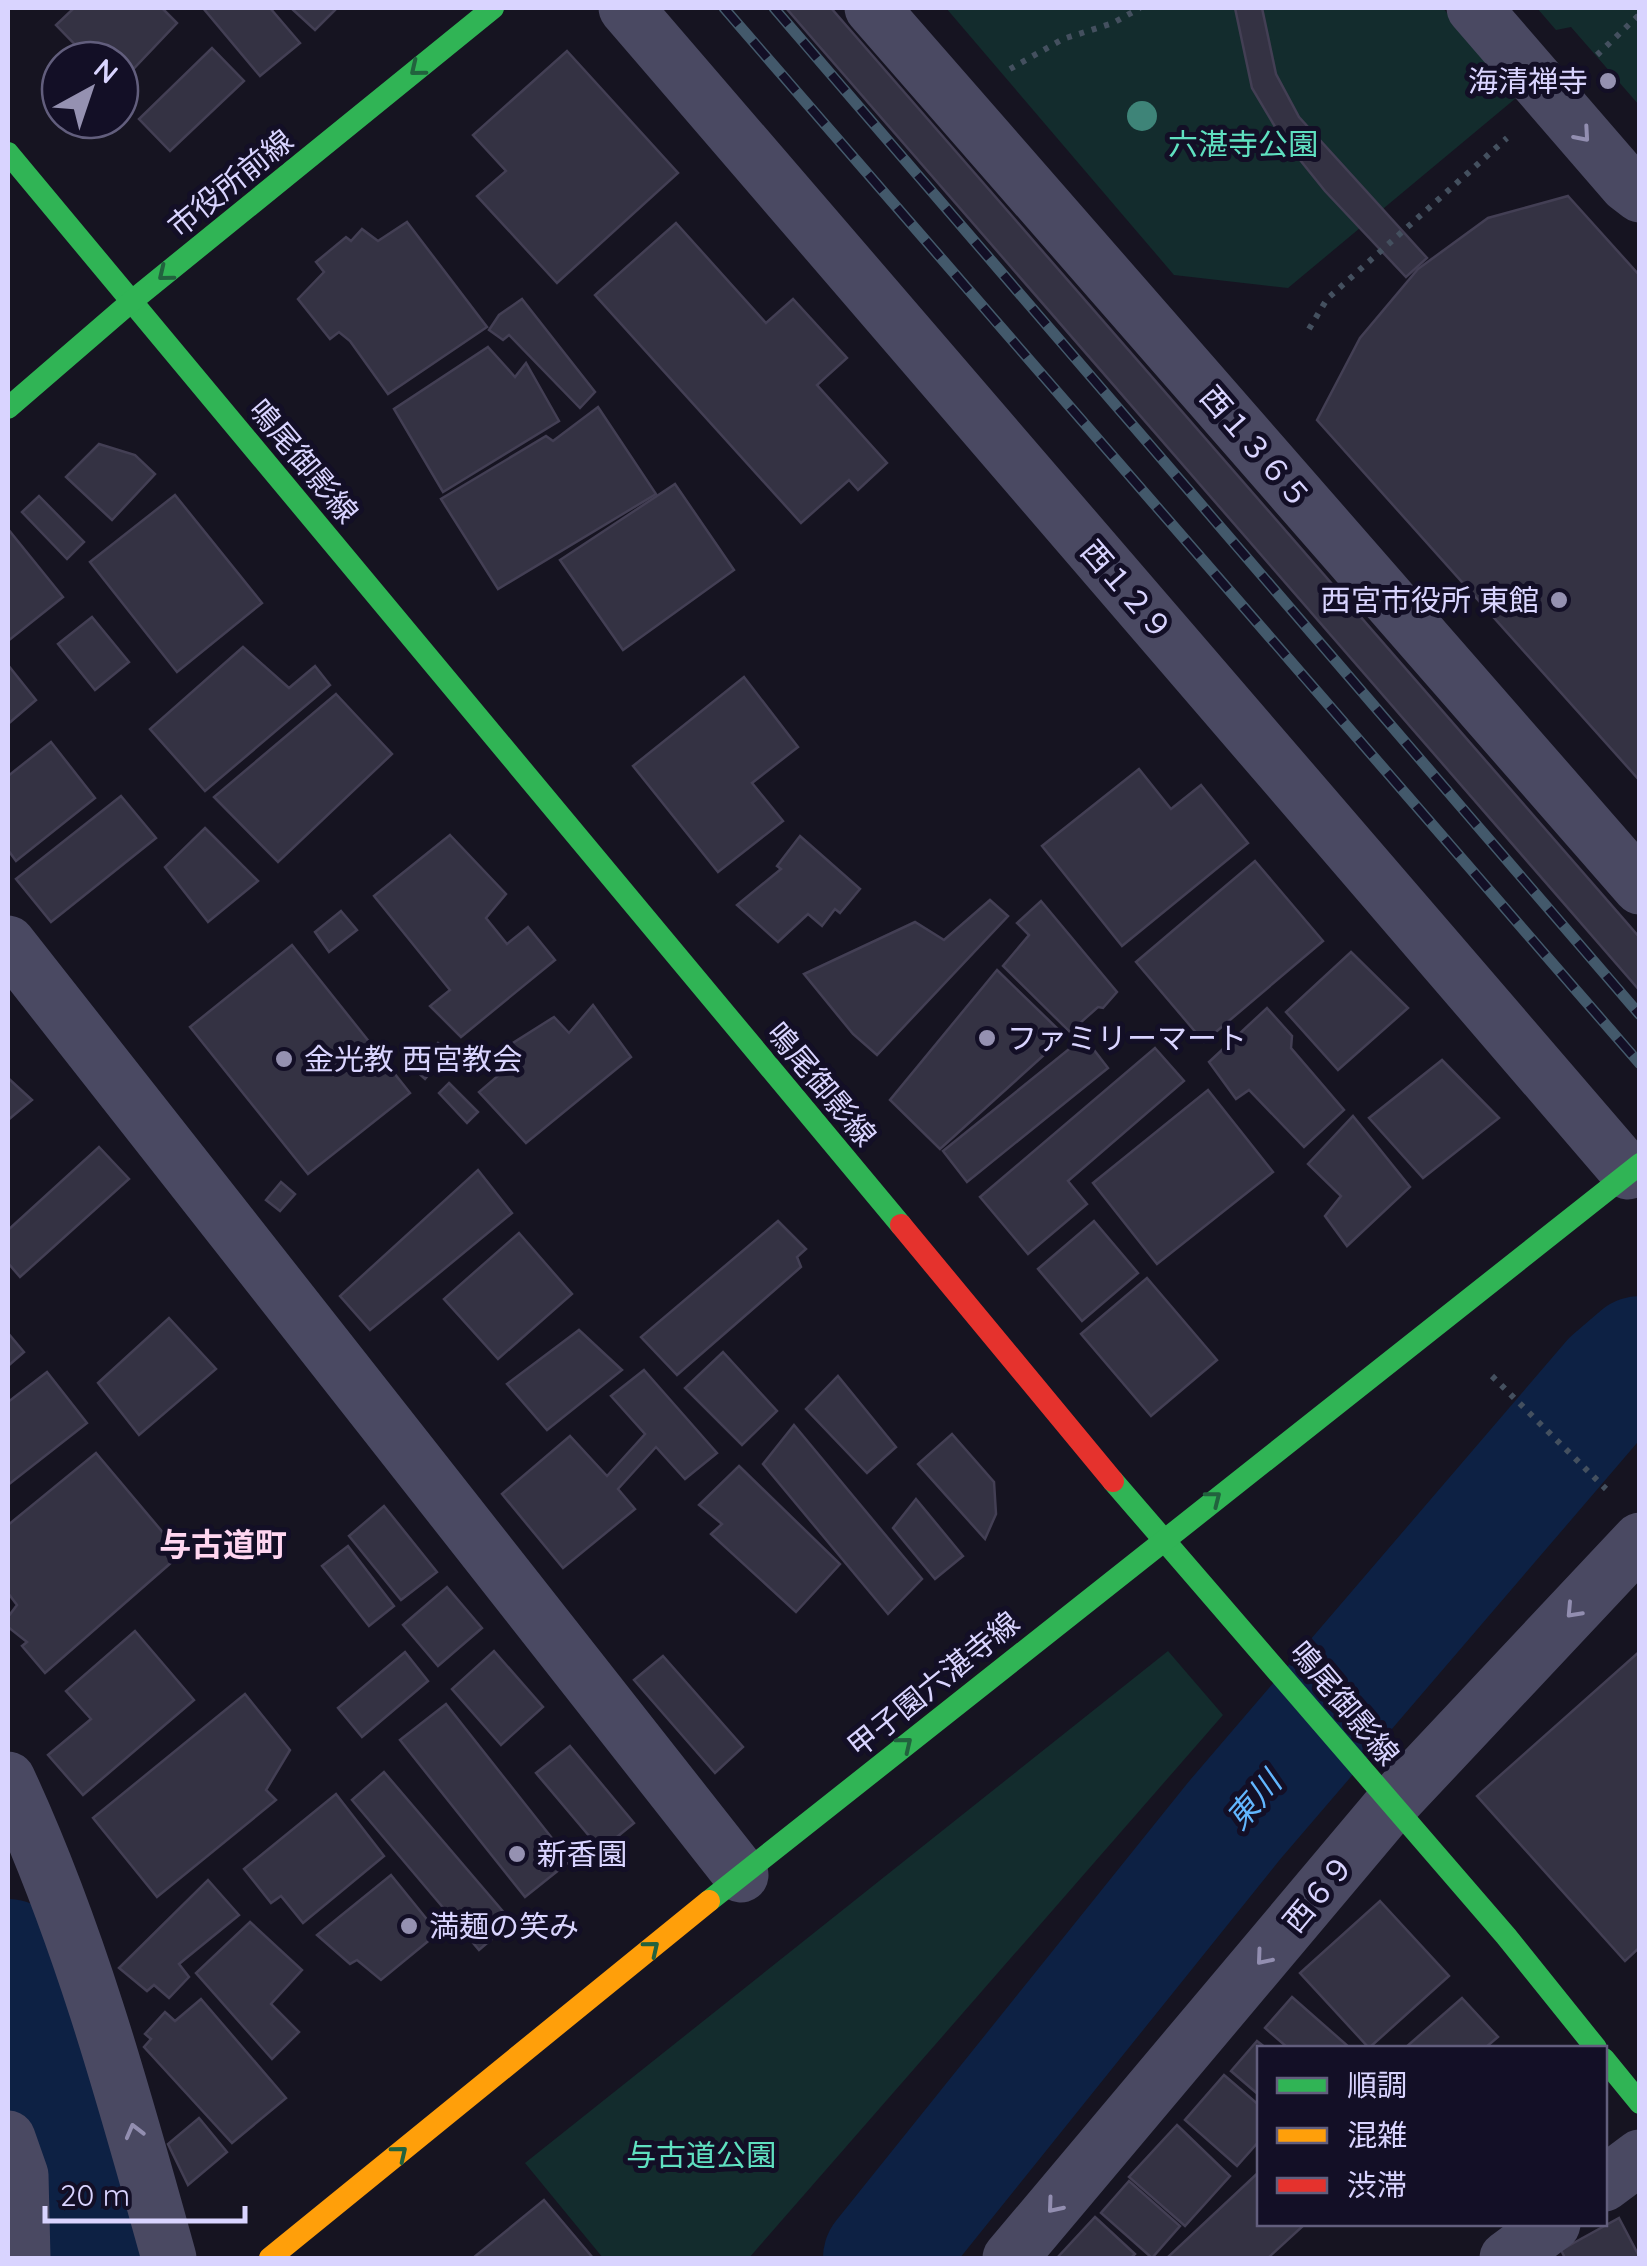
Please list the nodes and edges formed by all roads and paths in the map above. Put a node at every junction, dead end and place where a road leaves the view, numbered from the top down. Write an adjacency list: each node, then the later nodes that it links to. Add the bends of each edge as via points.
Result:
1 (493, 8): 11 (street, 市役所前線, one-way to 11)
2 (626, 8): 16 (street, 西１２９)
3 (872, 8): 14 (street, 西１３６５)
4 (1140, 8): 7 (path, via 1063,39)
5 (1474, 8): 8 (street)
6 (1640, 14): 8 (path)
7 (1002, 74)
8 (1552, 99): 10 (street, one-way to 10); 12 (path, via 1328,299)
9 (8, 154): 11 (street, 鳴尾御影線)
10 (1640, 195)
11 (132, 301): 13 (street, 市役所前線); 19 (street, 鳴尾御影線)
12 (1309, 328)
13 (8, 408)
14 (1640, 887)
15 (8, 943): 23 (street)
16 (1634, 1168): 19 (street, 甲子園六湛寺線, one-way to 16)
17 (1492, 1376): 18 (path)
18 (1628, 1519): 21 (street, 西６９, one-way to 21)
19 (1162, 1539): 21 (street, 鳴尾御影線); 23 (street, 甲子園六湛寺線, one-way to 19)
20 (8, 1778): 22 (street)
21 (1381, 1792): 24 (street, 鳴尾御影線); 34 (street, 西６９, one-way to 34)
22 (18, 1837): 32 (street, one-way to 22, via 113,2056)
23 (741, 1875): 33 (street, 甲子園六湛寺線, one-way to 23)
24 (1594, 2046)
25 (1607, 2064): 26 (street)
26 (1640, 2103)
27 (8, 2138): 31 (street, via 21,2175)
28 (1640, 2157): 29 (street)
29 (1607, 2182)
30 (1550, 2226): 35 (street)
31 (22, 2258)
32 (169, 2258)
33 (270, 2258)
34 (1010, 2258)
35 (1507, 2258)

